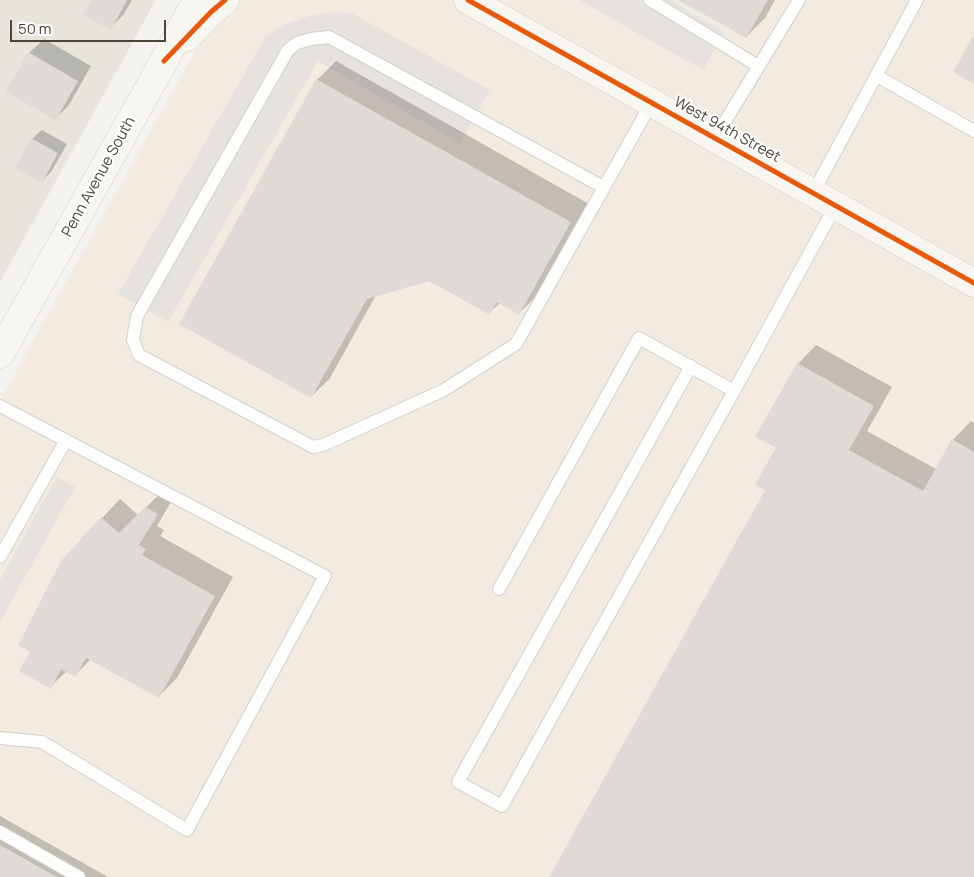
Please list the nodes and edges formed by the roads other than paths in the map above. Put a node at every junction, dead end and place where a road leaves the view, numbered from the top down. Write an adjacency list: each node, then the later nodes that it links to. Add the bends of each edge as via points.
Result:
1 (196, 0): 7 (street, Penn Avenue South)
2 (225, 0): 7 (street)
3 (468, 0): 10 (street, West 94th Street)
4 (650, 0): 8 (lane)
5 (799, 0): 8 (lane)
6 (917, 0): 9 (lane)
7 (164, 61): 16 (street, Penn Avenue South)
8 (758, 66): 12 (lane)
9 (877, 76): 11 (lane); 14 (lane)
10 (652, 102): 12 (street, West 94th Street); 13 (lane)
11 (974, 130)
12 (715, 138): 14 (street, West 94th Street)
13 (604, 188): 13 (lane, via 516,344 444,390 323,445 313,448 139,355 133,340 136,316 288,50 297,43 329,37)
14 (825, 199): 15 (street, West 94th Street); 18 (lane)
15 (974, 282)
16 (0, 354)
17 (691, 366): 18 (lane); 18 (lane, via 458,782 502,806); 22 (lane, via 640,338)
18 (734, 391)
19 (0, 406): 20 (lane)
20 (66, 440): 21 (lane); 23 (lane, via 325,576 187,830 42,742)
21 (0, 557)
22 (499, 589)
23 (0, 738)
24 (0, 832): 25 (lane)
25 (79, 877)

